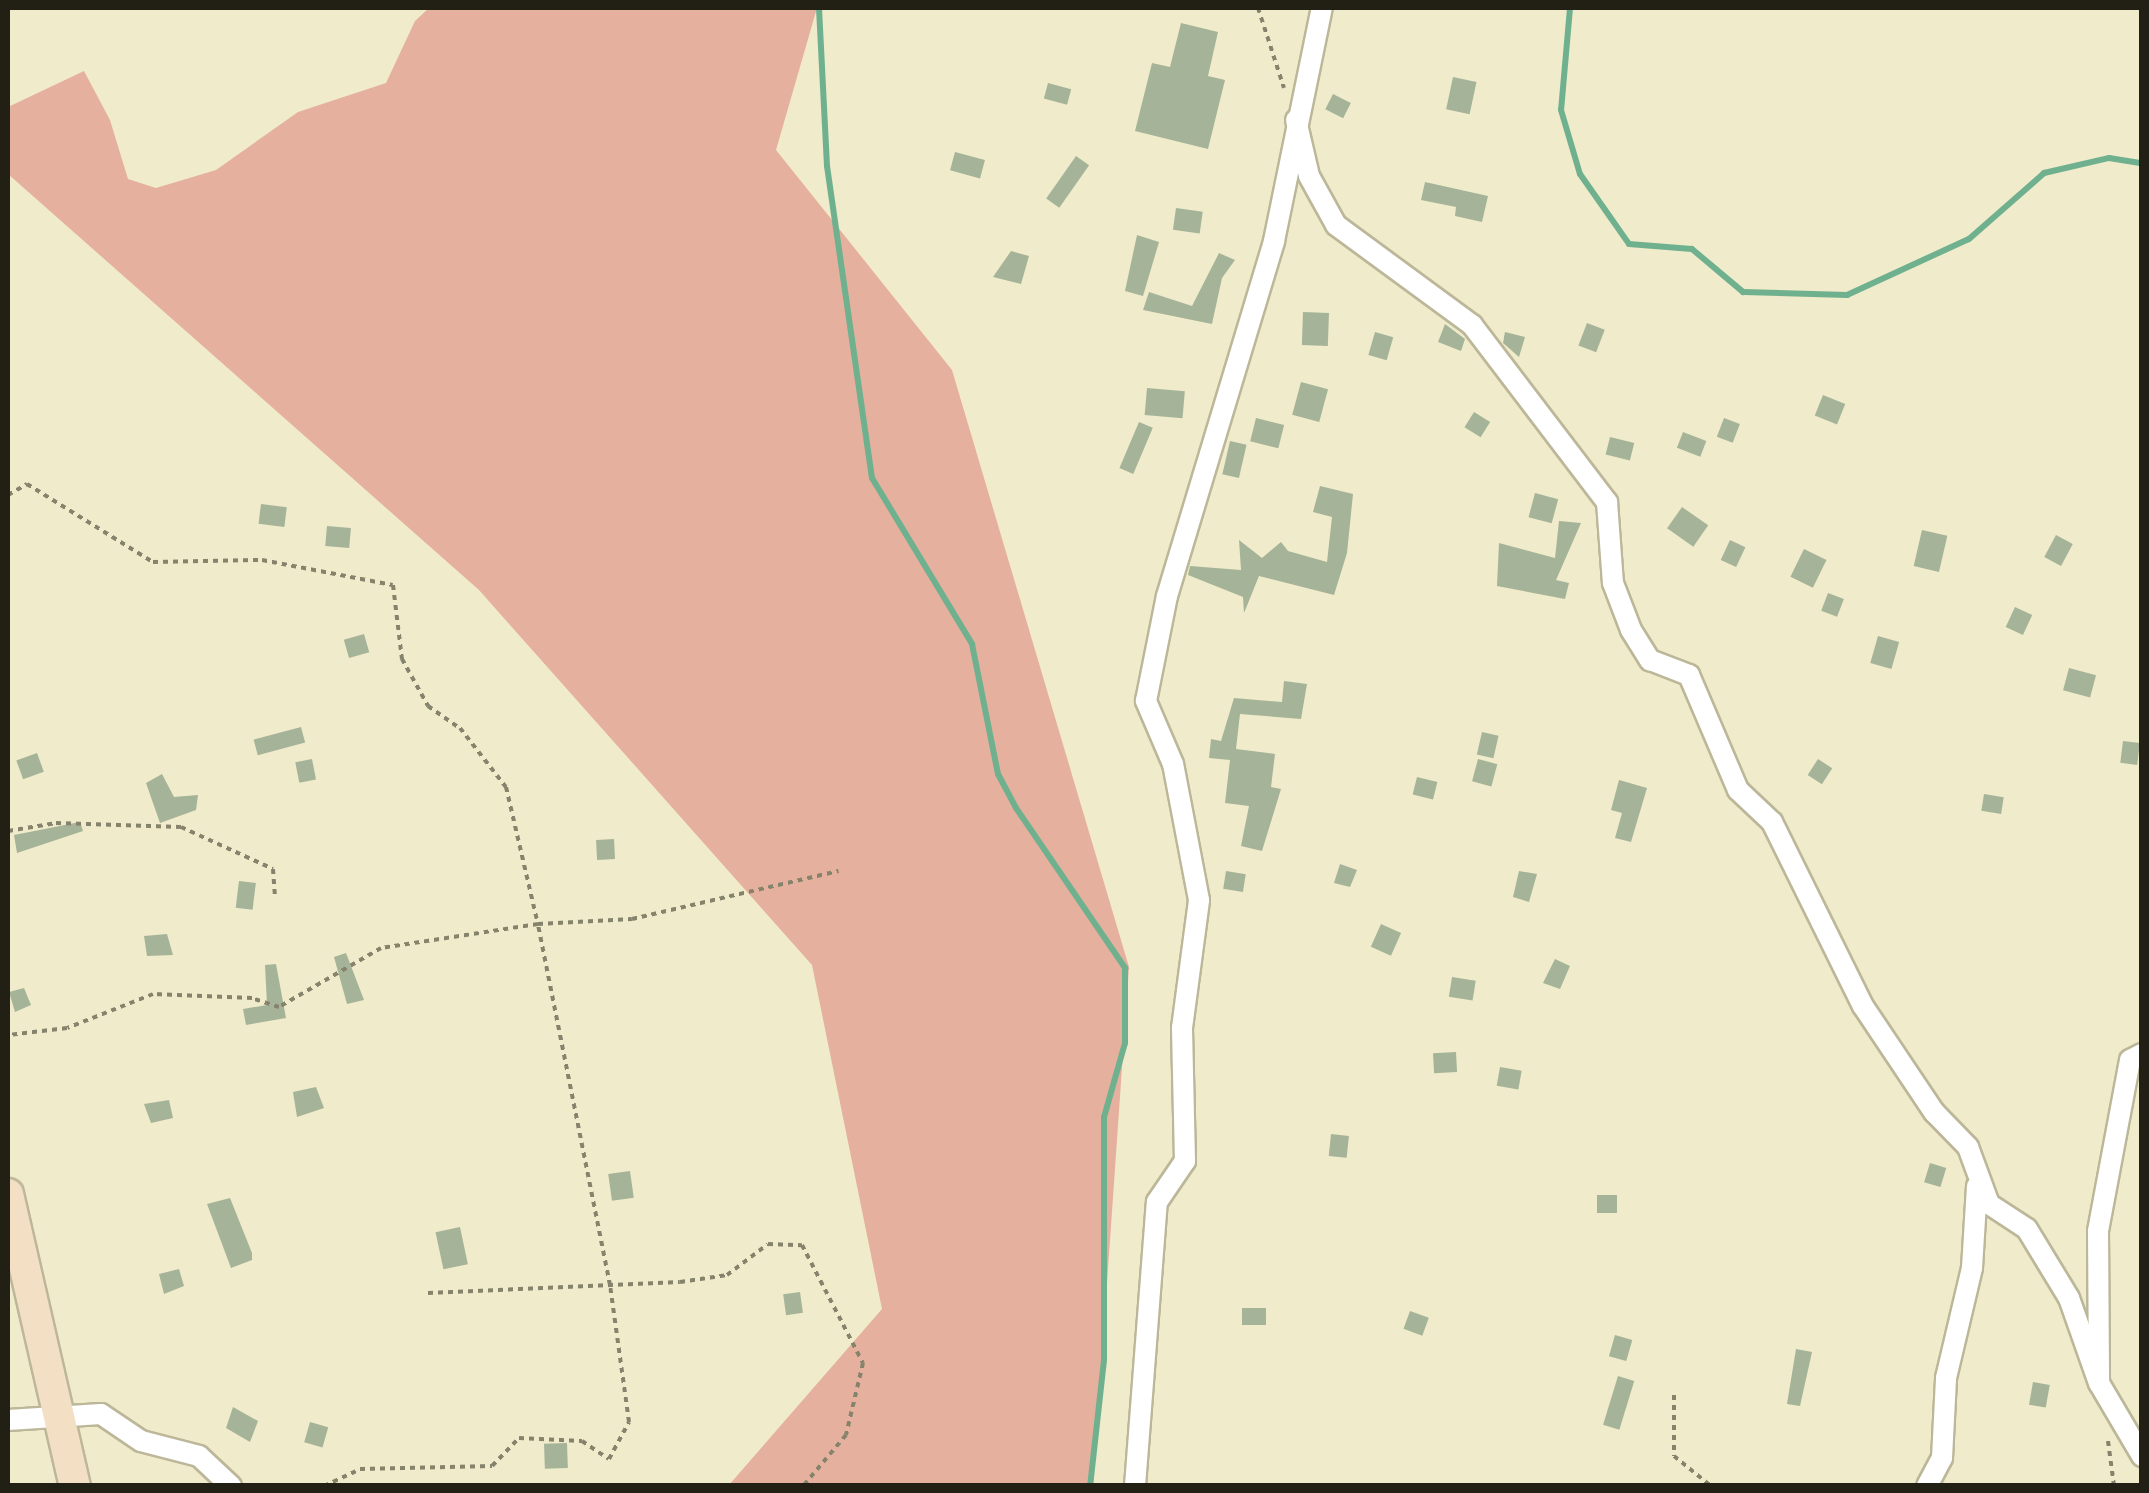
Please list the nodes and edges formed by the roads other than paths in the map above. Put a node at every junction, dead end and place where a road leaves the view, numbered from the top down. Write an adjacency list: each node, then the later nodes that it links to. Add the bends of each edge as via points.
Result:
1 (1322, 8): 2 (street)
2 (1296, 120): 4 (street, via 1309,176 1336,225 1472,325 1608,502 1613,584 1631,630 1650,660 1689,675 1738,790 1772,822 1863,1006 1934,1112 1968,1148); 12 (street, via 1274,241 1168,596 1146,701 1172,764 1198,900 1182,1028 1185,1161 1157,1202)
3 (2142, 1054): 6 (street, via 2130,1060 2098,1231)
4 (1977, 1186): 6 (street, via 1989,1204 2027,1228 2069,1298); 13 (street, via 1972,1268 1946,1378 1942,1458)
5 (8, 1194): 7 (main road)
6 (2099, 1383): 9 (street)
7 (61, 1416): 8 (street); 10 (main road); 11 (street, via 101,1414 141,1442 199,1456)
8 (8, 1420)
9 (2142, 1456)
10 (76, 1486)
11 (231, 1486)
12 (1135, 1486)
13 (1927, 1486)

